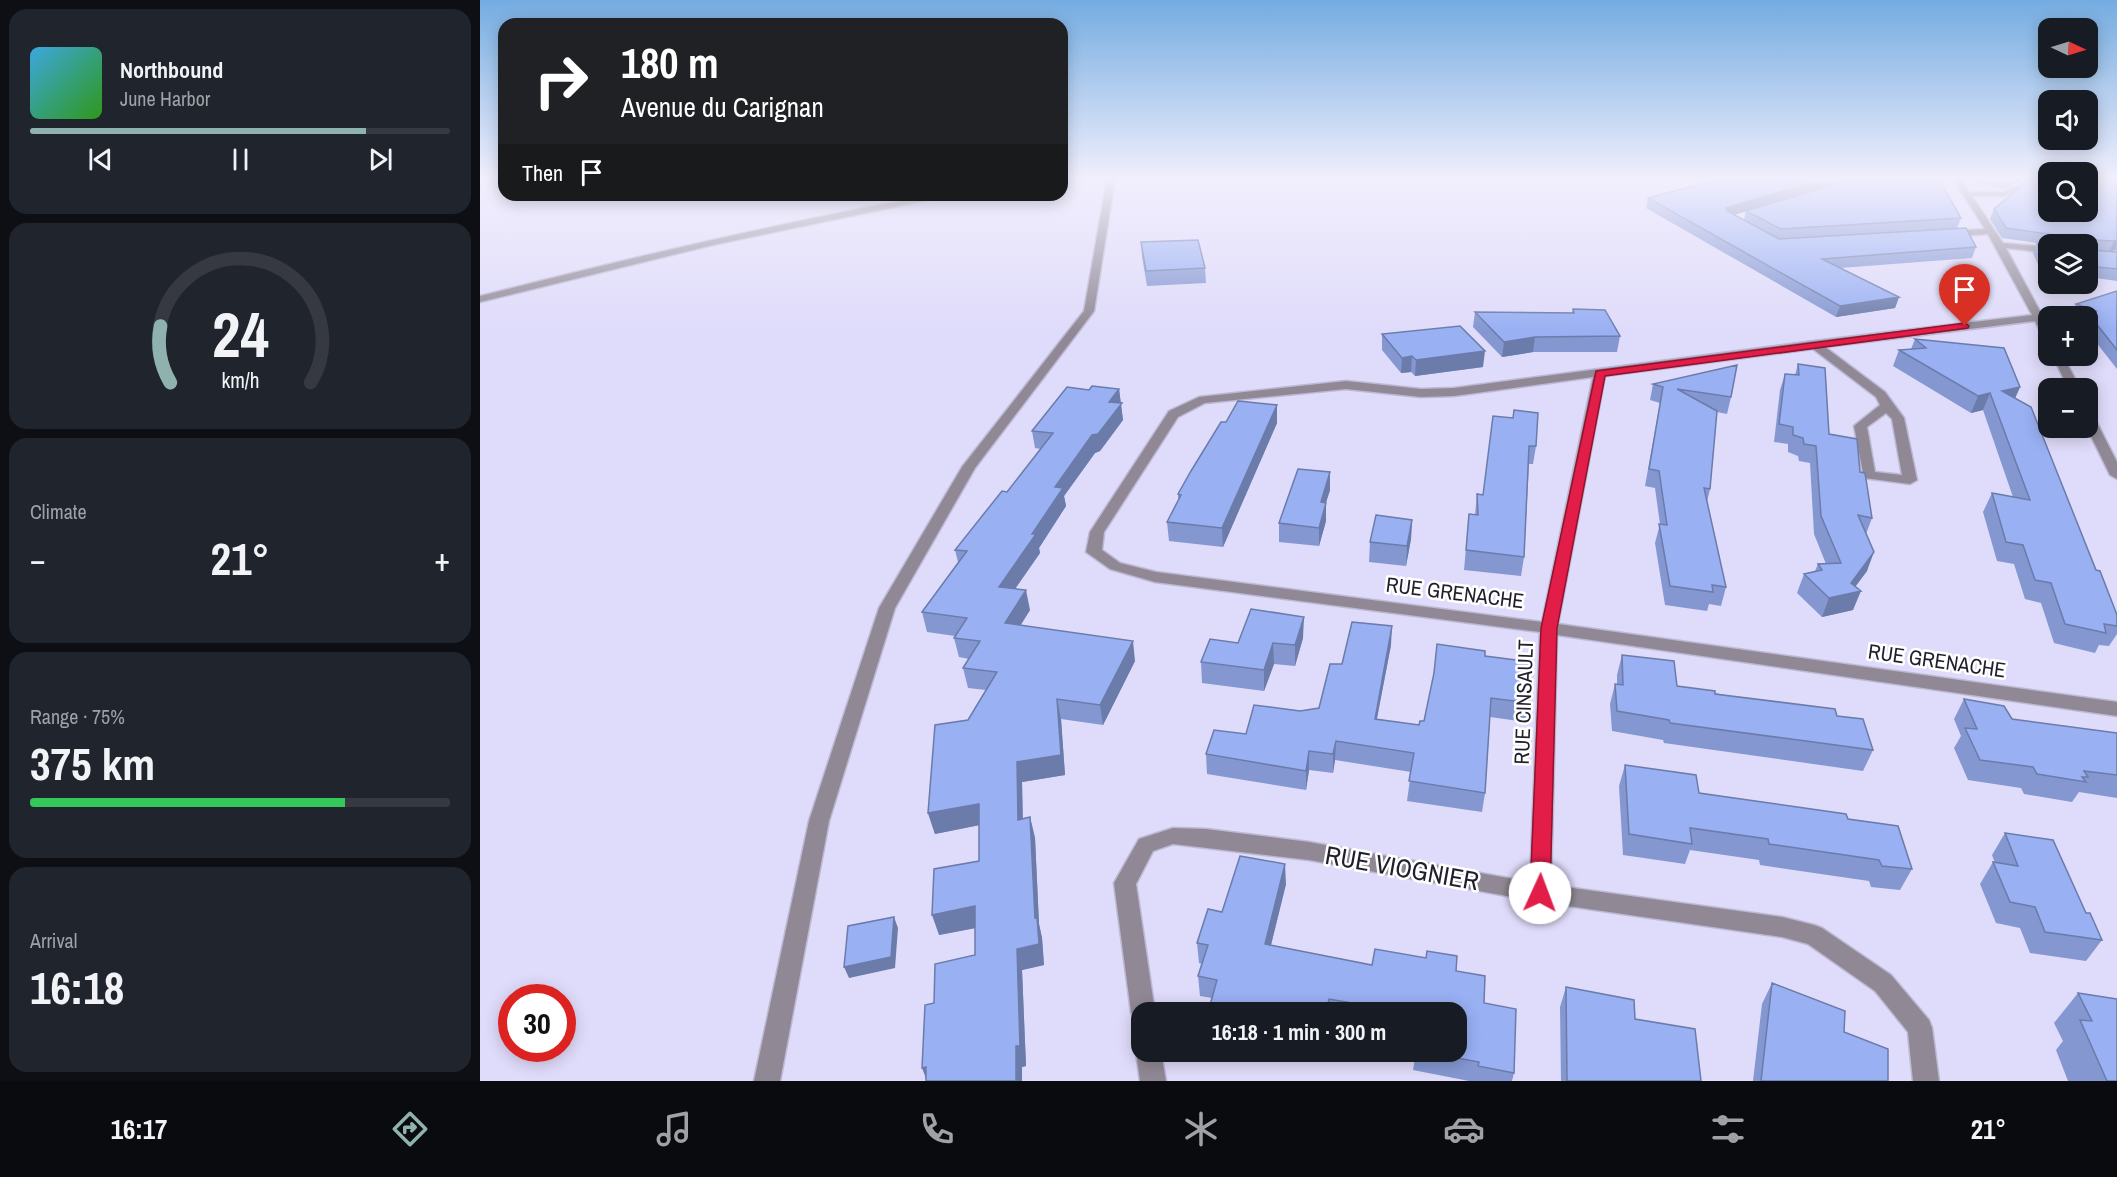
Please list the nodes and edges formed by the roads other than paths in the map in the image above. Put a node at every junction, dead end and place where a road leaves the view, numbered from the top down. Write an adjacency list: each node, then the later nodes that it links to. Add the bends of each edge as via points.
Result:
1 (769, 229): 7 (street)
2 (1103, 229): 20 (street, via 1089,311 969,467 887,608 819,820)
3 (1991, 231): 4 (street); 5 (street)
4 (1934, 235)
5 (2000, 244): 6 (street); 8 (street)
6 (2038, 249)
7 (480, 299)
8 (2038, 316)
9 (2038, 318): 10 (street)
10 (1815, 344): 11 (street); 12 (street, via 1881,396)
11 (1600, 373): 15 (street, RUE CINSAULT); 15 (street, RUE GRENACHE, via 1454,392 1421,393 1347,385 1203,400 1173,414 1097,532 1094,552 1115,566 1155,577)
12 (1887, 406): 12 (street, via 1860,426 1869,475 1910,480 1898,418)
13 (2098, 437): 14 (street)
14 (2117, 475)
15 (1549, 628): 16 (street, RUE GRENACHE); 17 (street, RUE CINSAULT)
16 (2117, 709)
17 (1540, 893): 18 (street, RUE VIOGNIER, via 1309,851 1173,836 1146,845 1125,883); 22 (street, RUE VIOGNIER, via 1782,927 1814,935 1883,983 1920,1028)
18 (1142, 1002)
19 (1150, 1062): 21 (street)
20 (767, 1081)
21 (1153, 1081)
22 (1926, 1081)

